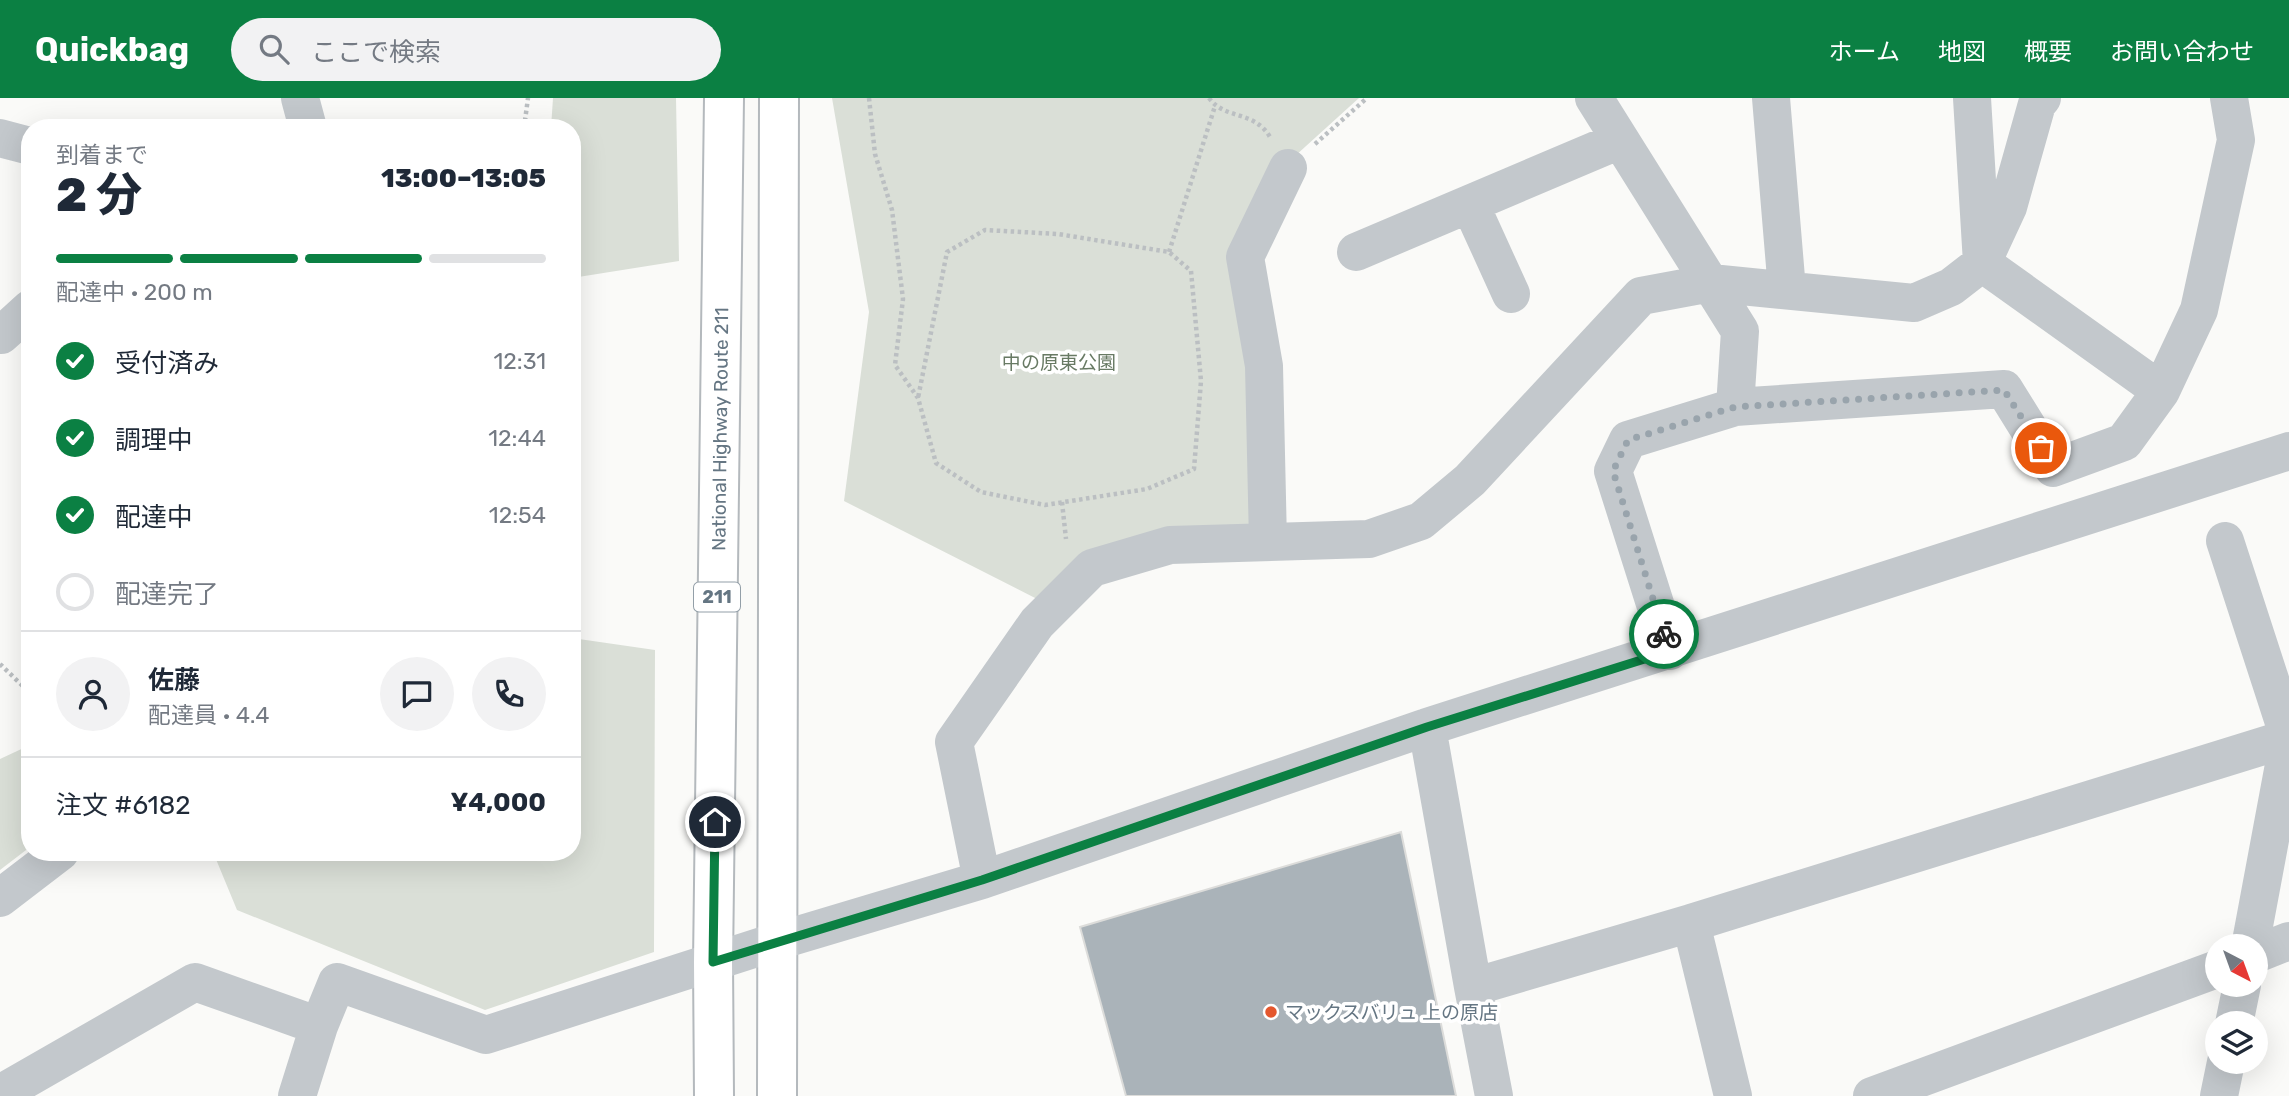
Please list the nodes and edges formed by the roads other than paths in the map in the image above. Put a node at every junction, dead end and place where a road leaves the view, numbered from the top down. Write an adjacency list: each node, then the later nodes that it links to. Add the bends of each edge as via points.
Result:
1 (300, 98): 9 (street)
2 (724, 98): 38 (highway, National Highway Route 211 / 211)
3 (779, 98): 35 (highway)
4 (1594, 98): 11 (street)
5 (1771, 98): 18 (street)
6 (1972, 98): 16 (street)
7 (2042, 98): 16 (street, via 2008,206)
8 (2229, 98): 22 (street, via 2236,140 2199,310)
9 (306, 119)
10 (0, 138): 12 (street)
11 (1620, 140): 14 (street); 17 (street)
12 (21, 144)
13 (1288, 168): 26 (street, via 1245,257 1264,366)
14 (1470, 204): 15 (street); 19 (street)
15 (1356, 252)
16 (1982, 262): 18 (street, via 1951,286 1914,303); 22 (street)
17 (1711, 283): 18 (street); 23 (street, via 1740,331); 26 (street, via 1641,296 1471,480 1421,521 1369,539)
18 (1787, 290)
19 (1511, 294)
20 (21, 317): 21 (street)
21 (0, 334)
22 (2161, 391): 23 (street, via 2124,442 2053,468 2004,390)
23 (1735, 407): 27 (street, via 1628,440 1613,471)
24 (2289, 451): 27 (street)
25 (2225, 541): 29 (street)
26 (1268, 542): 31 (street, via 1170,545 1092,568 1037,623 954,742)
27 (1670, 651): 28 (street)
28 (1427, 727): 31 (street); 40 (street)
29 (2289, 738): 33 (street); 34 (street)
30 (48, 861): 32 (street)
31 (982, 880): 35 (street)
32 (0, 898)
33 (1691, 923): 40 (street); 48 (street)
34 (2252, 934)
35 (778, 941): 38 (street); 46 (highway)
36 (2289, 941): 37 (street)
37 (2268, 949)
38 (713, 962): 41 (street, via 486,1035 337,982); 45 (highway, National Highway Route 211 / 211)
39 (2205, 973): 49 (street)
40 (1473, 988): 47 (street)
41 (319, 1026): 43 (street, via 195,982); 44 (street)
42 (2224, 1074): 50 (street)
43 (1, 1091)
44 (297, 1096)
45 (714, 1096)
46 (777, 1096)
47 (1493, 1096)
48 (1733, 1096)
49 (1872, 1096)
50 (2219, 1096)

